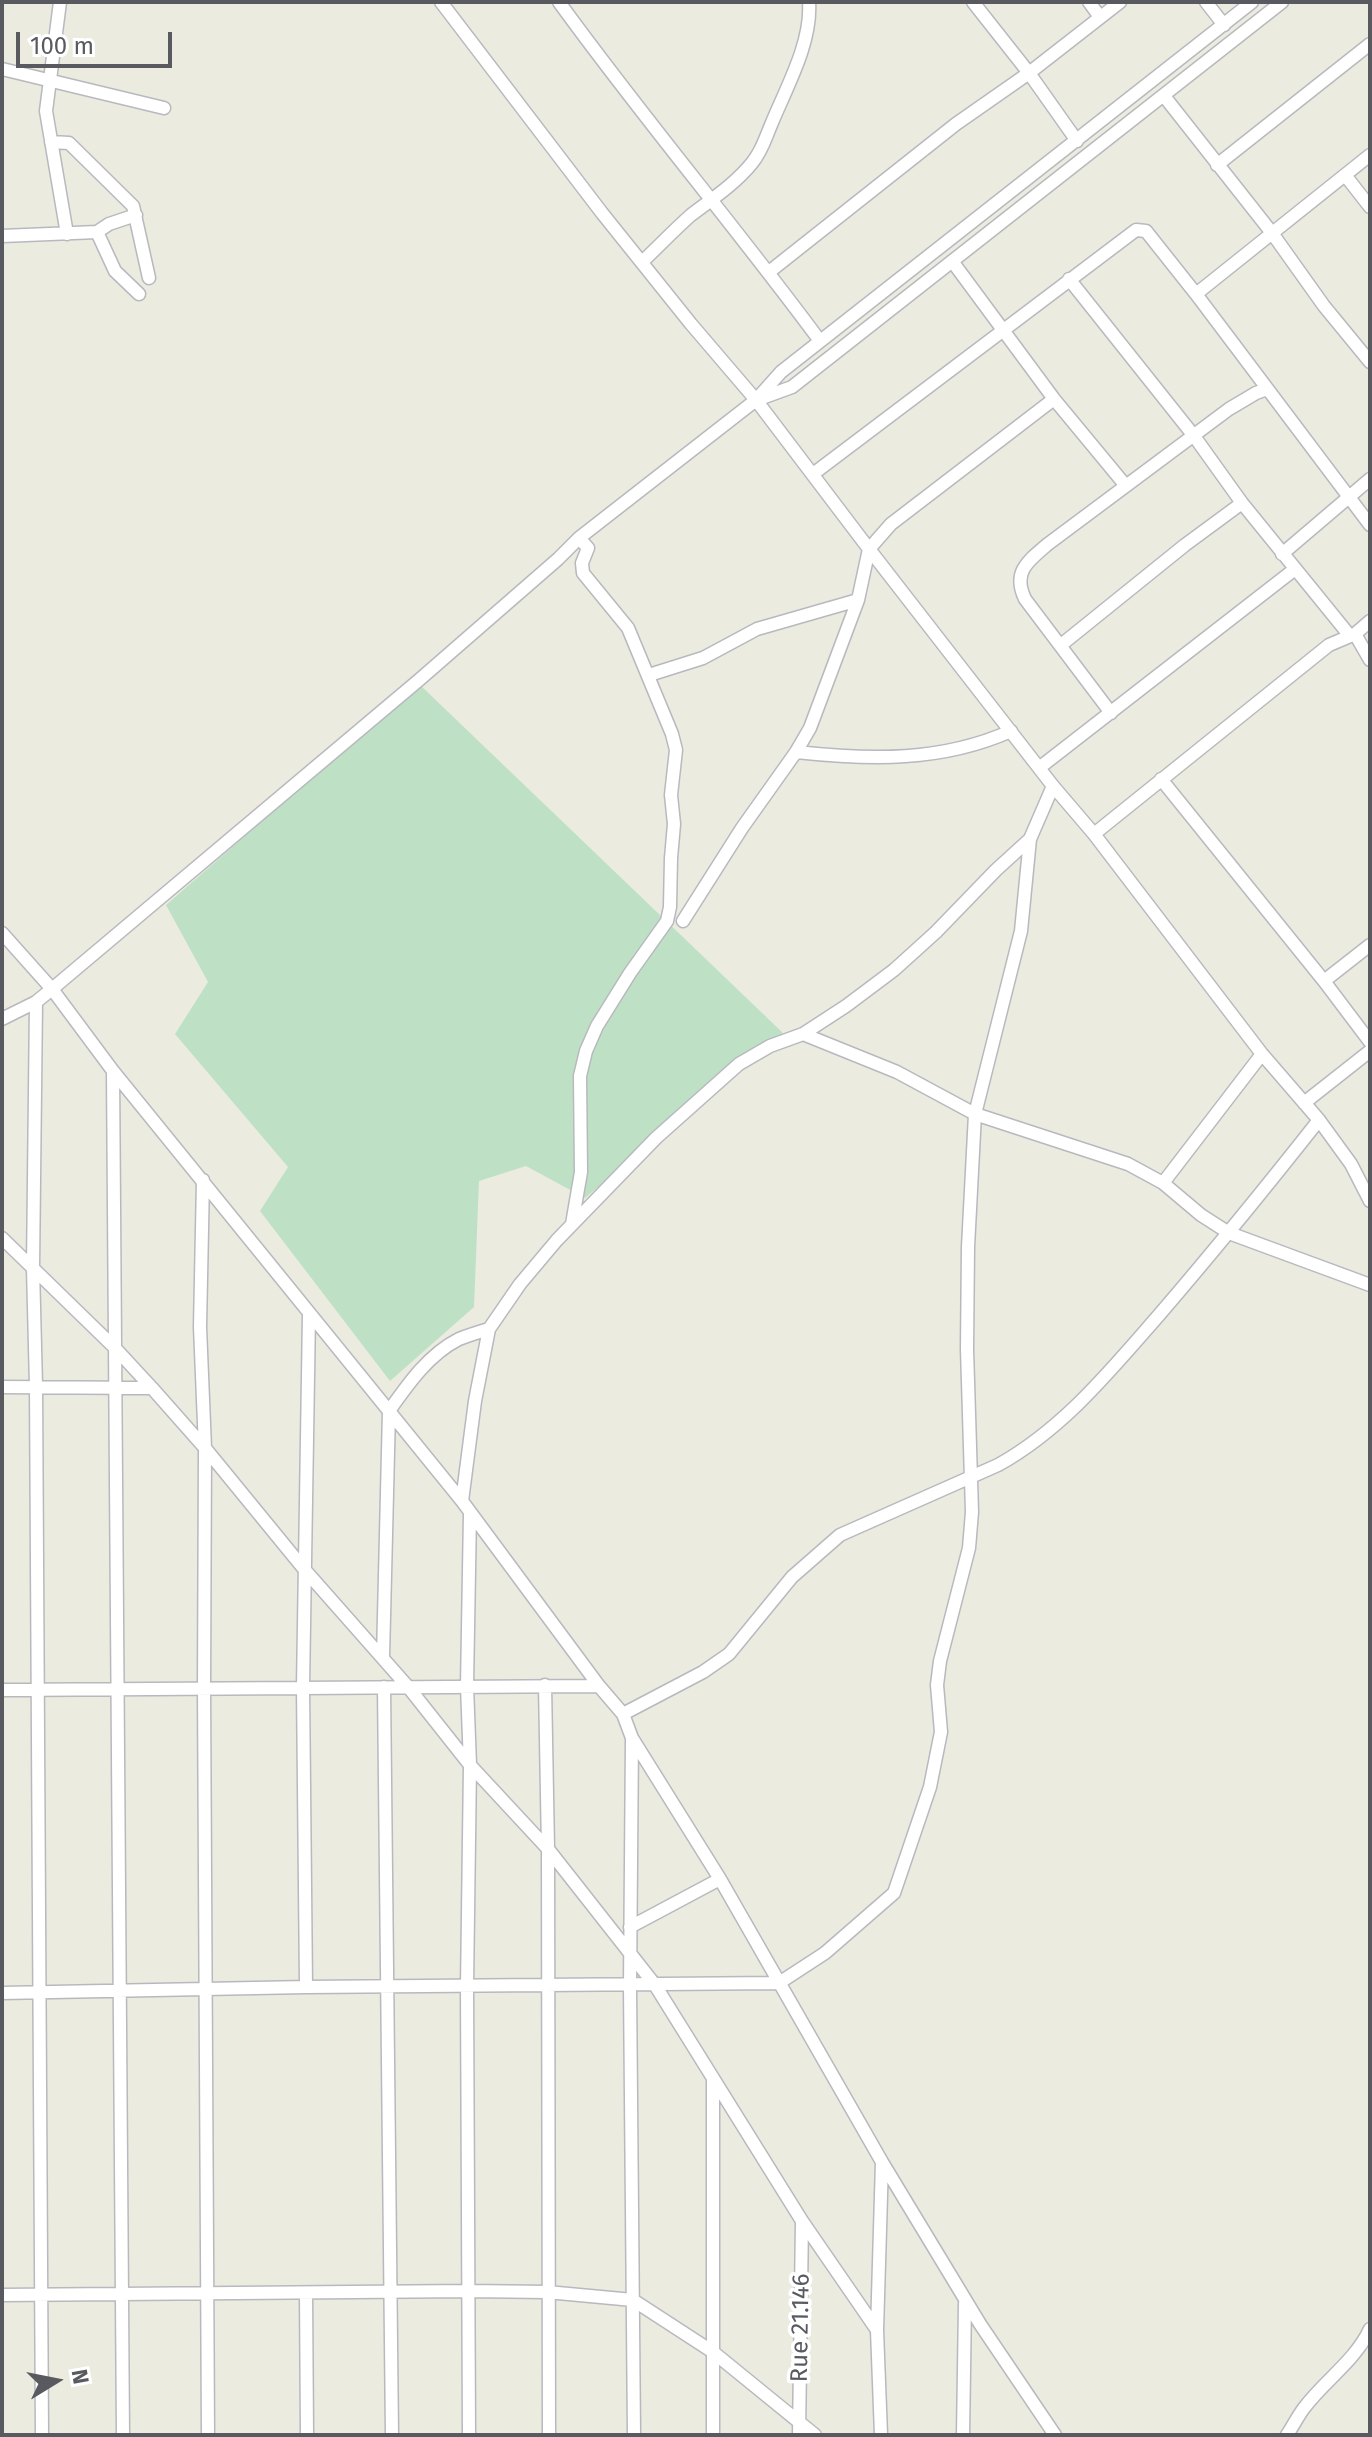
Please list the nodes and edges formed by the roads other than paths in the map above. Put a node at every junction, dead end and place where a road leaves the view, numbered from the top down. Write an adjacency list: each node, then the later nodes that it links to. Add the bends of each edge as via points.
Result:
1 (60, 2): 16 (street)
2 (441, 2): 32 (street)
3 (559, 2): 24 (street)
4 (809, 2): 24 (street, via 792,80 765,143 751,164)
5 (973, 2): 15 (street)
6 (1089, 2): 11 (street)
7 (1120, 2): 11 (street)
8 (1206, 2): 12 (street)
9 (1252, 2): 12 (street)
10 (1282, 2): 17 (street)
11 (1100, 17): 15 (street)
12 (1224, 25): 19 (street)
13 (1370, 44): 22 (street)
14 (2, 69): 16 (street)
15 (1029, 73): 19 (street); 33 (street)
16 (51, 82): 18 (street); 20 (street, via 46,111)
17 (1164, 96): 22 (street); 31 (street)
18 (164, 108)
19 (1077, 141): 39 (street)
20 (51, 142): 26 (street, via 69,143 130,202); 29 (street)
21 (1370, 155): 23 (street)
22 (1217, 165): 28 (street)
23 (1345, 175): 25 (street); 28 (street)
24 (712, 200): 32 (street); 33 (street)
25 (1370, 207)
26 (136, 215): 27 (street); 34 (street)
27 (97, 232): 29 (street); 36 (street, via 115,271)
28 (1272, 233): 37 (street); 40 (street)
29 (67, 234): 30 (street)
30 (2, 236)
31 (952, 261): 38 (street); 43 (street, via 792,387)
32 (642, 262): 43 (street)
33 (769, 272): 39 (street)
34 (149, 278)
35 (1069, 279): 37 (street, via 1140,229); 38 (street); 44 (street)
36 (139, 294)
37 (1196, 294): 41 (street)
38 (1003, 329): 42 (street); 45 (street)
39 (820, 341): 43 (street)
40 (1370, 362)
41 (1267, 389): 44 (street); 48 (street)
42 (1054, 399): 47 (street); 52 (street, via 891,524)
43 (756, 400): 45 (street); 51 (street)
44 (1194, 436): 47 (street); 49 (street)
45 (813, 474): 52 (street)
46 (1370, 479): 48 (street)
47 (1126, 486): 58 (street, via 1042,550 1019,578 1025,599)
48 (1348, 497): 50 (street); 53 (street)
49 (1242, 503): 53 (street); 58 (street)
50 (1370, 525)
51 (579, 538): 60 (street, via 588,548 582,568 586,580 628,628); 73 (street)
52 (869, 549): 55 (street); 62 (street)
53 (1282, 554): 54 (street)
54 (1295, 569): 57 (street); 61 (street)
55 (858, 600): 60 (street, via 757,629 703,658); 63 (street, via 814,719)
56 (1370, 621): 57 (street)
57 (1352, 635): 59 (street); 65 (street, via 1329,645)
58 (1061, 645): 61 (street)
59 (1370, 660)
60 (649, 675): 87 (street, via 676,750 670,907 667,921 586,1051 580,1076 581,1172)
61 (1111, 713): 64 (street)
62 (1011, 731): 63 (street, via 964,749 923,756); 64 (street)
63 (796, 752): 69 (street)
64 (1039, 768): 66 (street)
65 (1161, 779): 67 (street); 72 (street)
66 (1053, 786): 67 (street); 68 (street)
67 (1094, 834): 79 (street)
68 (1030, 839): 76 (street, via 894,970); 82 (street, via 1021,931)
69 (683, 921)
70 (2, 933): 73 (street)
71 (1370, 945): 72 (street)
72 (1324, 981): 77 (street)
73 (52, 989): 74 (street); 80 (street)
74 (36, 1002): 75 (street); 90 (street)
75 (2, 1019)
76 (803, 1034): 82 (street, via 897,1072); 87 (street, via 739,1064)
77 (1370, 1042)
78 (1370, 1051): 81 (street)
79 (1262, 1054): 81 (street); 85 (street)
80 (113, 1071): 84 (street); 94 (street)
81 (1304, 1103): 83 (street)
82 (975, 1114): 85 (street, via 1128,1164); 101 (street, via 968,1247)
83 (1319, 1120): 86 (street); 88 (street)
84 (203, 1180): 92 (street); 100 (street, via 200,1327)
85 (1163, 1183): 88 (street)
86 (1370, 1201)
87 (572, 1224): 93 (street)
88 (1229, 1233): 91 (street); 101 (street, via 1104,1378 1047,1433)
89 (2, 1238): 90 (street)
90 (33, 1268): 94 (street); 95 (street)
91 (1370, 1285)
92 (309, 1314): 99 (street); 104 (street)
93 (489, 1329): 99 (street, via 433,1356); 102 (street)
94 (115, 1348): 97 (street); 98 (street)
95 (36, 1386): 96 (street); 97 (street); 115 (street)
96 (2, 1387)
97 (116, 1388): 98 (street); 113 (street)
98 (152, 1388): 100 (street)
99 (389, 1411): 102 (street); 105 (street)
100 (205, 1448): 104 (street); 111 (street)
101 (970, 1478): 116 (street, via 840,1535 792,1577 729,1654); 123 (street, via 969,1548 937,1685 941,1732 905,1866 894,1893 882,1905)
102 (462, 1501): 103 (street)
103 (470, 1513): 107 (street); 108 (street)
104 (304, 1569): 105 (street); 109 (street)
105 (383, 1657): 112 (street)
106 (545, 1685): 107 (street); 108 (street); 119 (street)
107 (467, 1686): 112 (street); 118 (street)
108 (599, 1686): 116 (street)
109 (303, 1687): 110 (street); 111 (street); 127 (street)
110 (384, 1687): 112 (street); 128 (street)
111 (204, 1688): 113 (street); 130 (street)
112 (409, 1688): 118 (street)
113 (117, 1689): 115 (street); 131 (street)
114 (2, 1690): 115 (street)
115 (37, 1690): 133 (street)
116 (623, 1714): 117 (street)
117 (632, 1738): 120 (street); 121 (street)
118 (470, 1765): 119 (street); 129 (street)
119 (548, 1849): 122 (street); 125 (street)
120 (720, 1879): 121 (street); 123 (street)
121 (630, 1927): 122 (street)
122 (630, 1952): 124 (street); 126 (street)
123 (779, 1983): 124 (street); 135 (street)
124 (655, 1985): 126 (street); 134 (street)
125 (547, 1986): 126 (street); 129 (street); 139 (street)
126 (630, 1986): 145 (street)
127 (306, 1987): 128 (street); 130 (street)
128 (388, 1987): 129 (street); 138 (street)
129 (467, 1987): 137 (street)
130 (206, 1989): 131 (street); 142 (street)
131 (120, 1991): 133 (street); 144 (street)
132 (2, 1993): 133 (street)
133 (39, 1993): 141 (street)
134 (713, 2079): 136 (street); 149 (street)
135 (882, 2162): 146 (street); 148 (street)
136 (802, 2221): 148 (street); 150 (street, Rue 21.146)
137 (469, 2291): 138 (street); 139 (street); 157 (street)
138 (392, 2292): 140 (street); 156 (street)
139 (547, 2292): 145 (street); 158 (street)
140 (306, 2293): 142 (street); 155 (street)
141 (42, 2294): 143 (street); 144 (street); 152 (street)
142 (208, 2294): 144 (street); 154 (street)
143 (2, 2295)
144 (123, 2295): 153 (street)
145 (633, 2300): 149 (street); 159 (street)
146 (965, 2300): 151 (street); 163 (street)
147 (1370, 2329): 164 (street)
148 (877, 2330): 162 (street)
149 (713, 2352): 150 (street); 160 (street)
150 (799, 2429): 161 (street)
151 (1050, 2432)
152 (42, 2435)
153 (123, 2435)
154 (208, 2435)
155 (307, 2435)
156 (392, 2435)
157 (469, 2435)
158 (549, 2435)
159 (634, 2435)
160 (713, 2435)
161 (815, 2435)
162 (881, 2435)
163 (963, 2435)
164 (1287, 2435)

